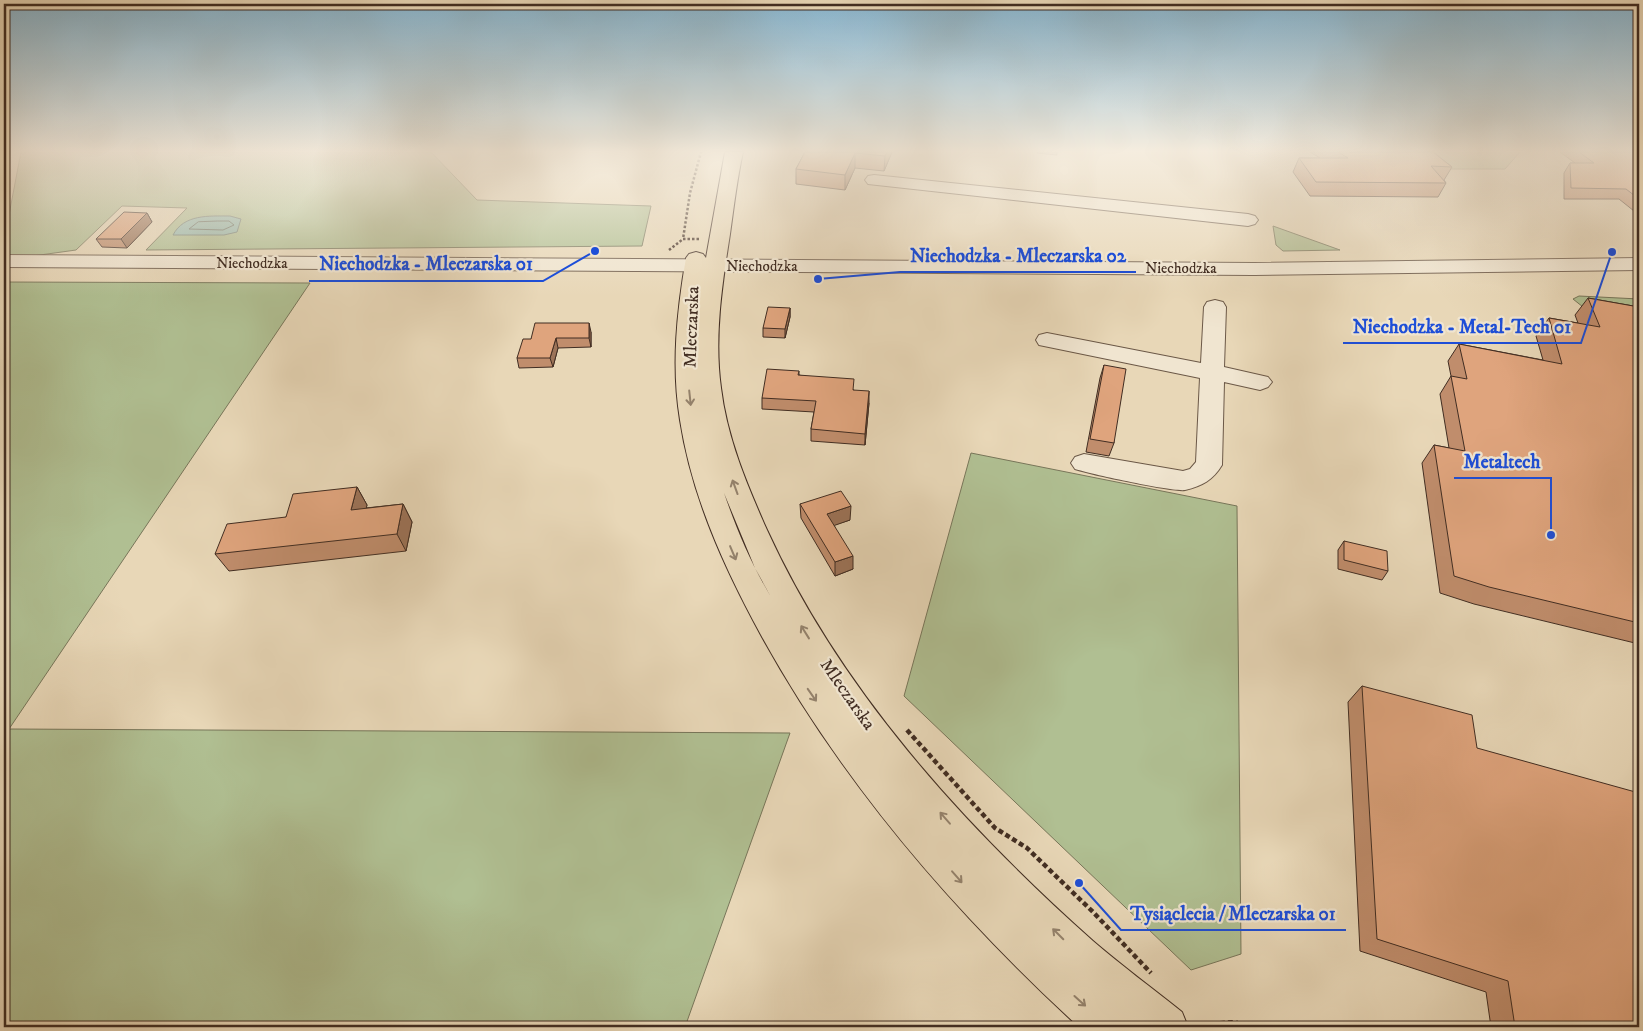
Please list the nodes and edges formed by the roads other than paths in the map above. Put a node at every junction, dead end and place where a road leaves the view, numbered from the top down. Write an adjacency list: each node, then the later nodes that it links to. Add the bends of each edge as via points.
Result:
1 (708, 200): 4 (main road)
2 (723, 200): 7 (main road)
3 (1062, 200): 5 (street)
4 (704, 218)
5 (1248, 220)
6 (700, 239): 7 (main road)
7 (710, 256): 8 (street, Niechodzka); 9 (street, Niechodzka, via 1254,269); 15 (main road, Mleczarska, one-way to 7, via 1068,944 968,844 891,755 834,677 794,614 757,544 718,434 709,390 706,340); 16 (main road, Mleczarska, one-way to 16, via 690,296 687,342 695,439 709,490 734,556 805,685 867,772 982,906)
8 (4, 261)
9 (1639, 264)
10 (1215, 308): 12 (street)
11 (1047, 340): 12 (street)
12 (1212, 373): 13 (street); 14 (street, via 1209,466 1199,476 1183,481)
13 (1260, 382)
14 (1084, 463)
15 (1179, 1023)
16 (1109, 1027)

